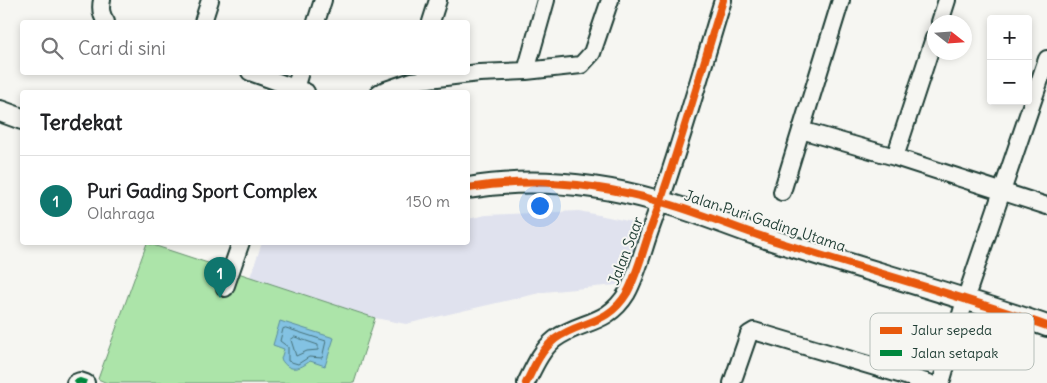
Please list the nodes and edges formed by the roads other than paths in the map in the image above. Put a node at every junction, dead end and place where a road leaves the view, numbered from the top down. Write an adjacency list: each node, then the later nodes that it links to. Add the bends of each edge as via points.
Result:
1 (102, 0): 11 (street, via 100,7)
2 (210, 0): 12 (street)
3 (323, 0): 13 (street)
4 (438, 0): 14 (street)
5 (546, 0): 17 (street)
6 (610, 0): 17 (street, via 587,60 581,65)
7 (723, 0): 33 (street, Jalan Saar)
8 (841, 0): 28 (street)
9 (947, 0): 10 (street)
10 (942, 15)
11 (104, 20)
12 (204, 20)
13 (317, 20)
14 (432, 20)
15 (927, 59): 29 (street)
16 (1047, 59): 31 (street)
17 (526, 71): 18 (street)
18 (470, 74)
19 (257, 75): 23 (street)
20 (300, 75): 24 (street)
21 (446, 75): 22 (street)
22 (413, 77): 25 (street)
23 (293, 90)
24 (298, 90)
25 (384, 90)
26 (0, 111): 27 (street)
27 (20, 118)
28 (801, 130): 29 (street); 32 (street)
29 (895, 157): 31 (street)
30 (470, 188): 33 (street, Jalan Puri Gading Utama, via 575,185)
31 (1002, 191): 34 (street); 37 (street)
32 (782, 192)
33 (660, 202): 37 (street, Jalan Puri Gading Utama, via 769,239); 46 (street, Jalan Saar, via 627,292 602,319 554,340 542,352)
34 (1047, 206)
35 (240, 245): 36 (street)
36 (225, 288)
37 (966, 298): 38 (street); 39 (street, Jalan Puri Gading Utama)
38 (962, 313)
39 (1009, 313)
40 (1034, 322): 41 (street, Jalan Puri Gading Utama)
41 (1047, 326)
42 (870, 366): 47 (street, via 754,331 749,334)
43 (884, 370): 48 (street)
44 (75, 383): 45 (street)
45 (86, 383)
46 (526, 383)
47 (732, 383)
48 (928, 383)

